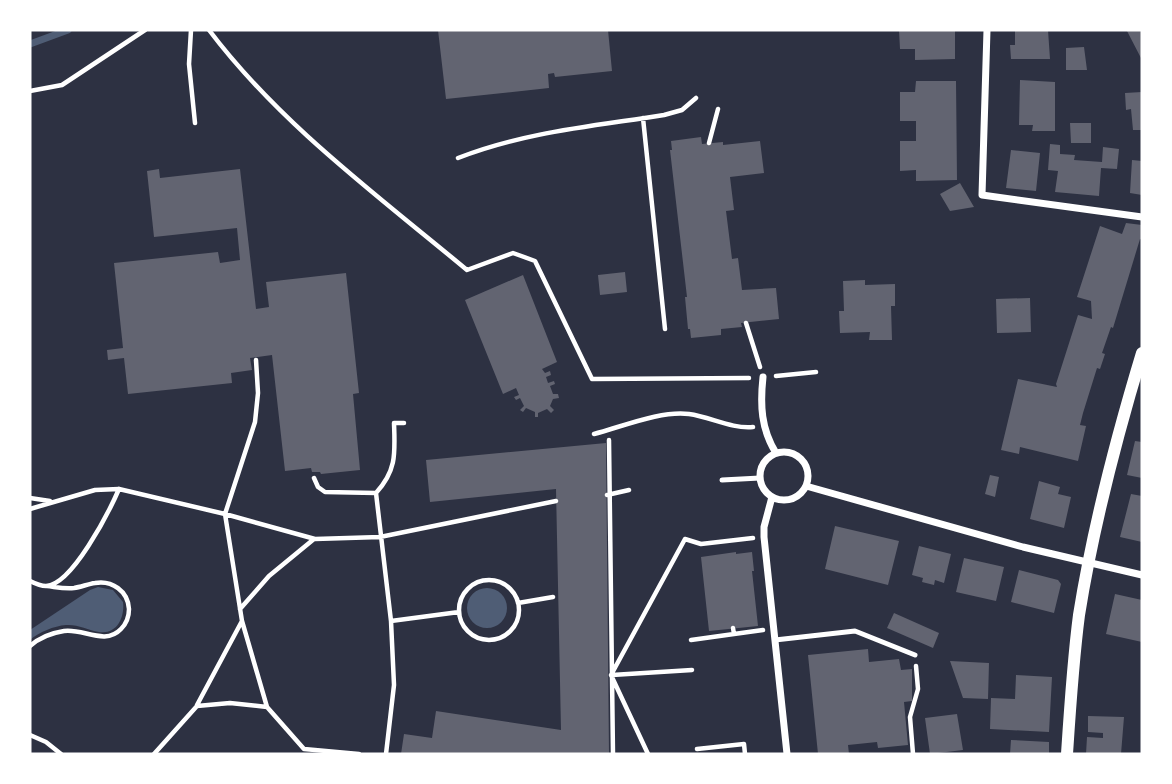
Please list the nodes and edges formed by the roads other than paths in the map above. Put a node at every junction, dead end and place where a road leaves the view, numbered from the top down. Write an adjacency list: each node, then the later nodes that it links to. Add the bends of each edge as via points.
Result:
1 (987, 30): 2 (street, via 982,195)
2 (1142, 217)
3 (1142, 354): 10 (street)
4 (763, 377): 5 (street, via 764,427)
5 (776, 453): 6 (street, via 764,463); 8 (street, via 792,453 804,463)
6 (760, 478): 7 (lane); 9 (street)
7 (722, 480)
8 (806, 486): 9 (street, via 795,497); 10 (street)
9 (772, 497): 12 (street, via 764,537)
10 (1088, 562): 11 (street); 15 (street, via 1072,676)
11 (1142, 575)
12 (775, 640): 13 (lane, via 855,631); 14 (street)
13 (915, 655)
14 (787, 754)
15 (1067, 754)

